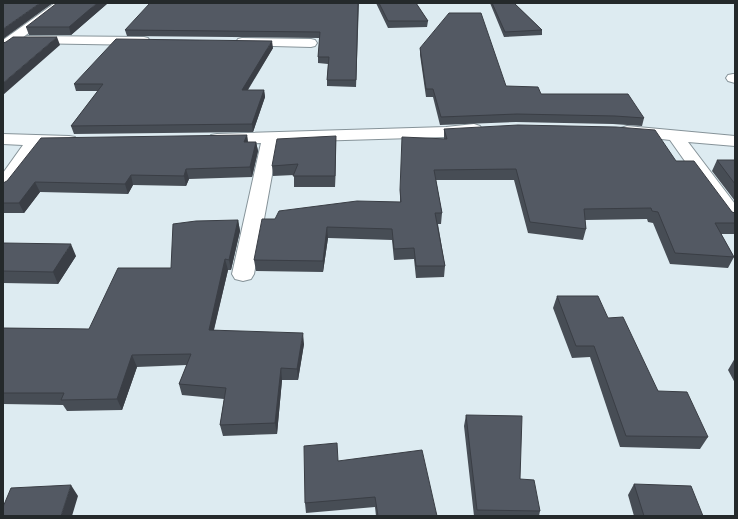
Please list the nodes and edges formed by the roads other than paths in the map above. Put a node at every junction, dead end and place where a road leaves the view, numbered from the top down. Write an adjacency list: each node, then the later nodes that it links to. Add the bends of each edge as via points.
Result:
1 (62, 3): 4 (street)
2 (153, 41): 4 (street)
3 (232, 42): 5 (street)
4 (7, 43)
5 (311, 43)
6 (488, 128): 9 (street, via 446,132)
7 (613, 130): 8 (street)
8 (675, 135): 14 (street); 16 (street)
9 (270, 138): 11 (street); 17 (street)
10 (3, 139): 13 (street)
11 (203, 139)
12 (88, 140): 13 (street)
13 (34, 141): 15 (street)
14 (735, 141)
15 (3, 186)
16 (735, 218)
17 (243, 274)

